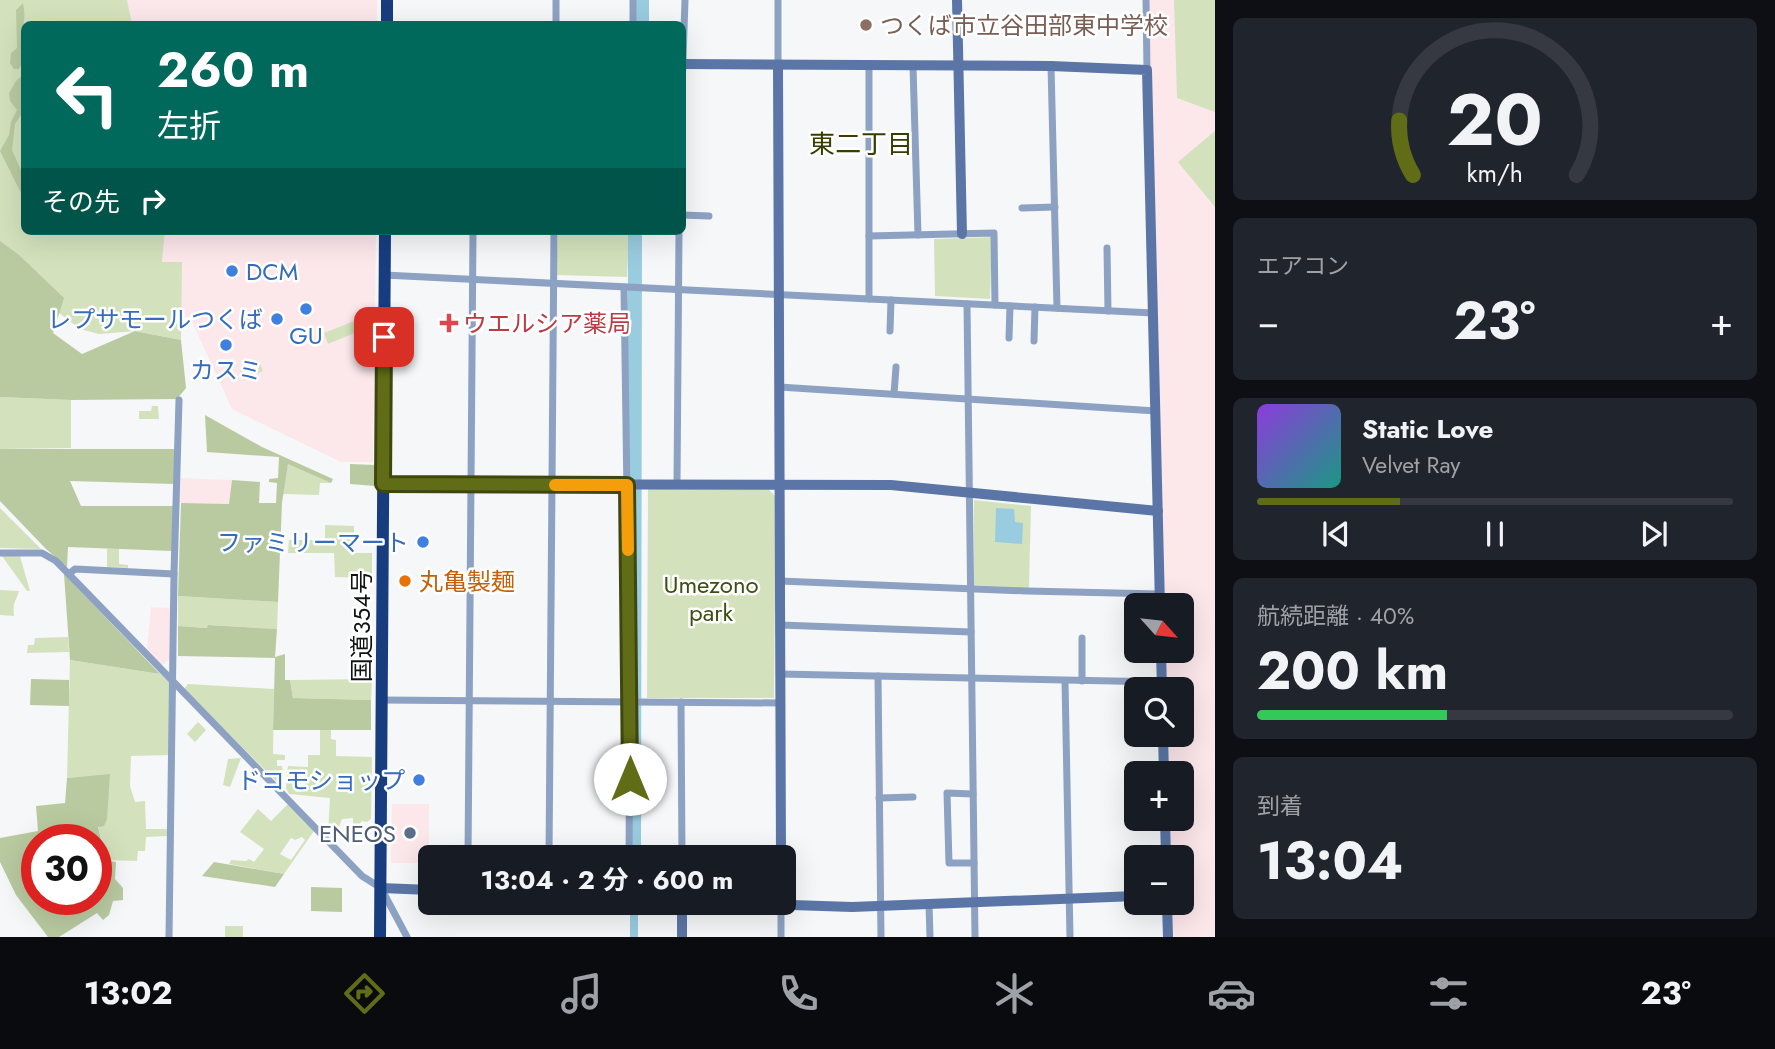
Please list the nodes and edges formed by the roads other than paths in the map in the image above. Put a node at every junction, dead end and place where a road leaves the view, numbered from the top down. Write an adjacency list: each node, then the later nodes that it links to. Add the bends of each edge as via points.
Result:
1 (387, 0): 8 (highway)
2 (556, 0): 9 (street)
3 (633, 0): 10 (street)
4 (685, 0): 11 (street)
5 (778, 0): 14 (street)
6 (957, 0): 16 (street)
7 (1146, 0): 18 (street)
8 (387, 21)
9 (556, 21)
10 (633, 21)
11 (684, 21)
12 (686, 64): 14 (street)
13 (869, 65): 14 (street); 15 (street); 29 (street)
14 (778, 66): 36 (street)
15 (913, 66): 16 (street); 28 (street)
16 (959, 66): 17 (street); 23 (street)
17 (1051, 66): 18 (street); 19 (street)
18 (1147, 70): 45 (street)
19 (1055, 207): 20 (street); 43 (street)
20 (1022, 208)
21 (686, 215): 22 (street)
22 (709, 216)
23 (962, 234): 28 (street); 40 (street, via 994,233)
24 (385, 235): 31 (highway, 国道354号)
25 (473, 235): 32 (street)
26 (554, 235): 33 (street)
27 (680, 235): 35 (street)
28 (918, 235): 29 (street)
29 (869, 236): 37 (street)
30 (1107, 248): 44 (street)
31 (384, 275): 32 (street); 55 (highway, 国道354号)
32 (473, 279): 33 (street); 56 (street)
33 (553, 283): 34 (street); 57 (street)
34 (625, 287): 35 (street); 58 (street)
35 (678, 289): 36 (street); 59 (street)
36 (779, 294): 37 (street); 50 (street)
37 (869, 299): 38 (street)
38 (891, 300): 39 (street); 46 (street)
39 (967, 304): 40 (street); 52 (street)
40 (995, 305): 41 (street)
41 (1010, 306): 42 (street); 47 (street)
42 (1035, 307): 43 (street); 48 (street)
43 (1057, 308): 44 (street)
44 (1108, 311): 45 (street)
45 (1153, 313): 54 (street)
46 (890, 331)
47 (1009, 338)
48 (1034, 341)
49 (896, 367): 51 (street)
50 (779, 387): 51 (street); 60 (street)
51 (894, 394): 52 (street)
52 (968, 398): 54 (street); 61 (street)
53 (179, 400): 65 (street)
54 (1156, 411): 62 (street)
55 (383, 484): 56 (street); 80 (highway, 国道354号)
56 (471, 485): 57 (street); 81 (street)
57 (552, 485): 58 (street); 82 (street)
58 (627, 485): 59 (street); 83 (street)
59 (677, 485): 60 (street)
60 (780, 485): 61 (street, via 891,485); 66 (street)
61 (969, 493): 62 (street); 67 (street)
62 (1158, 511): 68 (street)
63 (0, 552): 64 (street, via 42,554)
64 (69, 574): 65 (street, via 75,569); 78 (street)
65 (174, 574): 78 (street)
66 (780, 581): 67 (street); 70 (street)
67 (970, 588): 69 (street); 71 (street)
68 (1160, 593)
69 (1124, 598)
70 (780, 625): 71 (street); 73 (street)
71 (971, 632): 75 (street)
72 (1082, 638): 77 (street)
73 (780, 674): 74 (street); 85 (street)
74 (878, 676): 75 (street); 88 (street)
75 (972, 678): 76 (street); 86 (street)
76 (1065, 681): 77 (street); 98 (street)
77 (1082, 681): 79 (street)
78 (174, 682): 95 (street, via 362,876); 106 (street)
79 (1124, 684)
80 (381, 700): 81 (street); 95 (highway, 国道354号)
81 (469, 700): 82 (street); 89 (street)
82 (550, 700): 83 (street); 90 (street)
83 (631, 701): 84 (street); 91 (street)
84 (681, 702): 85 (street); 92 (street)
85 (780, 703): 93 (street)
86 (973, 794): 94 (street); 94 (street, via 947,793 949,863)
87 (913, 797): 88 (street)
88 (879, 798): 102 (street)
89 (468, 845)
90 (549, 845)
91 (629, 845)
92 (682, 845)
93 (781, 845)
94 (974, 863): 99 (street)
95 (380, 888): 96 (street); 107 (highway, 国道354号); 108 (street)
96 (418, 890)
97 (1124, 897): 98 (street)
98 (1069, 899): 99 (street); 114 (street)
99 (974, 902): 101 (street); 113 (street)
100 (796, 904): 102 (street)
101 (929, 904): 102 (street); 112 (street)
102 (880, 905): 111 (street)
103 (682, 915): 109 (street)
104 (781, 915): 110 (street)
105 (1167, 915): 115 (street)
106 (169, 937)
107 (380, 937)
108 (407, 937)
109 (682, 937)
110 (781, 937)
111 (881, 937)
112 (930, 937)
113 (975, 937)
114 (1070, 937)
115 (1168, 937)

